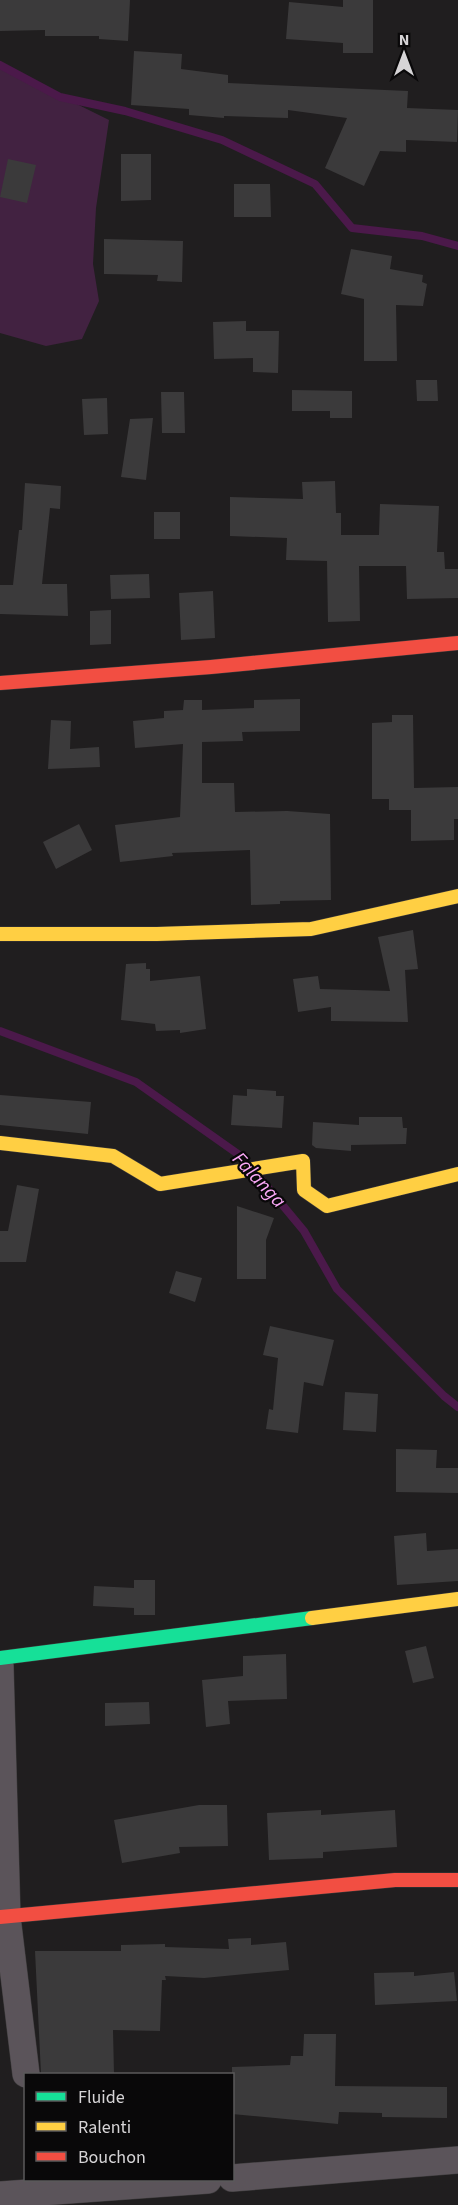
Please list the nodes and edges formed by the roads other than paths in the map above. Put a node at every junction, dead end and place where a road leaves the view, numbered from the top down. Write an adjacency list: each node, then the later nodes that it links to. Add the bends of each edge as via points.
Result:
1 (458, 643): 2 (street)
2 (0, 683)
3 (458, 896): 4 (street, via 311,929)
4 (0, 934)
5 (0, 1143): 6 (street, via 113,1156 160,1184 303,1161 304,1190 327,1206)
6 (458, 1174)
7 (458, 1599): 8 (street)
8 (0, 1658)
9 (0, 1666): 11 (street)
10 (458, 1880): 11 (street, via 395,1880)
11 (4, 1917): 12 (street)
12 (26, 2073)
13 (458, 2160): 14 (street)
14 (234, 2178)
15 (194, 2181): 16 (street)
16 (40, 2192): 17 (street)
17 (0, 2195)

